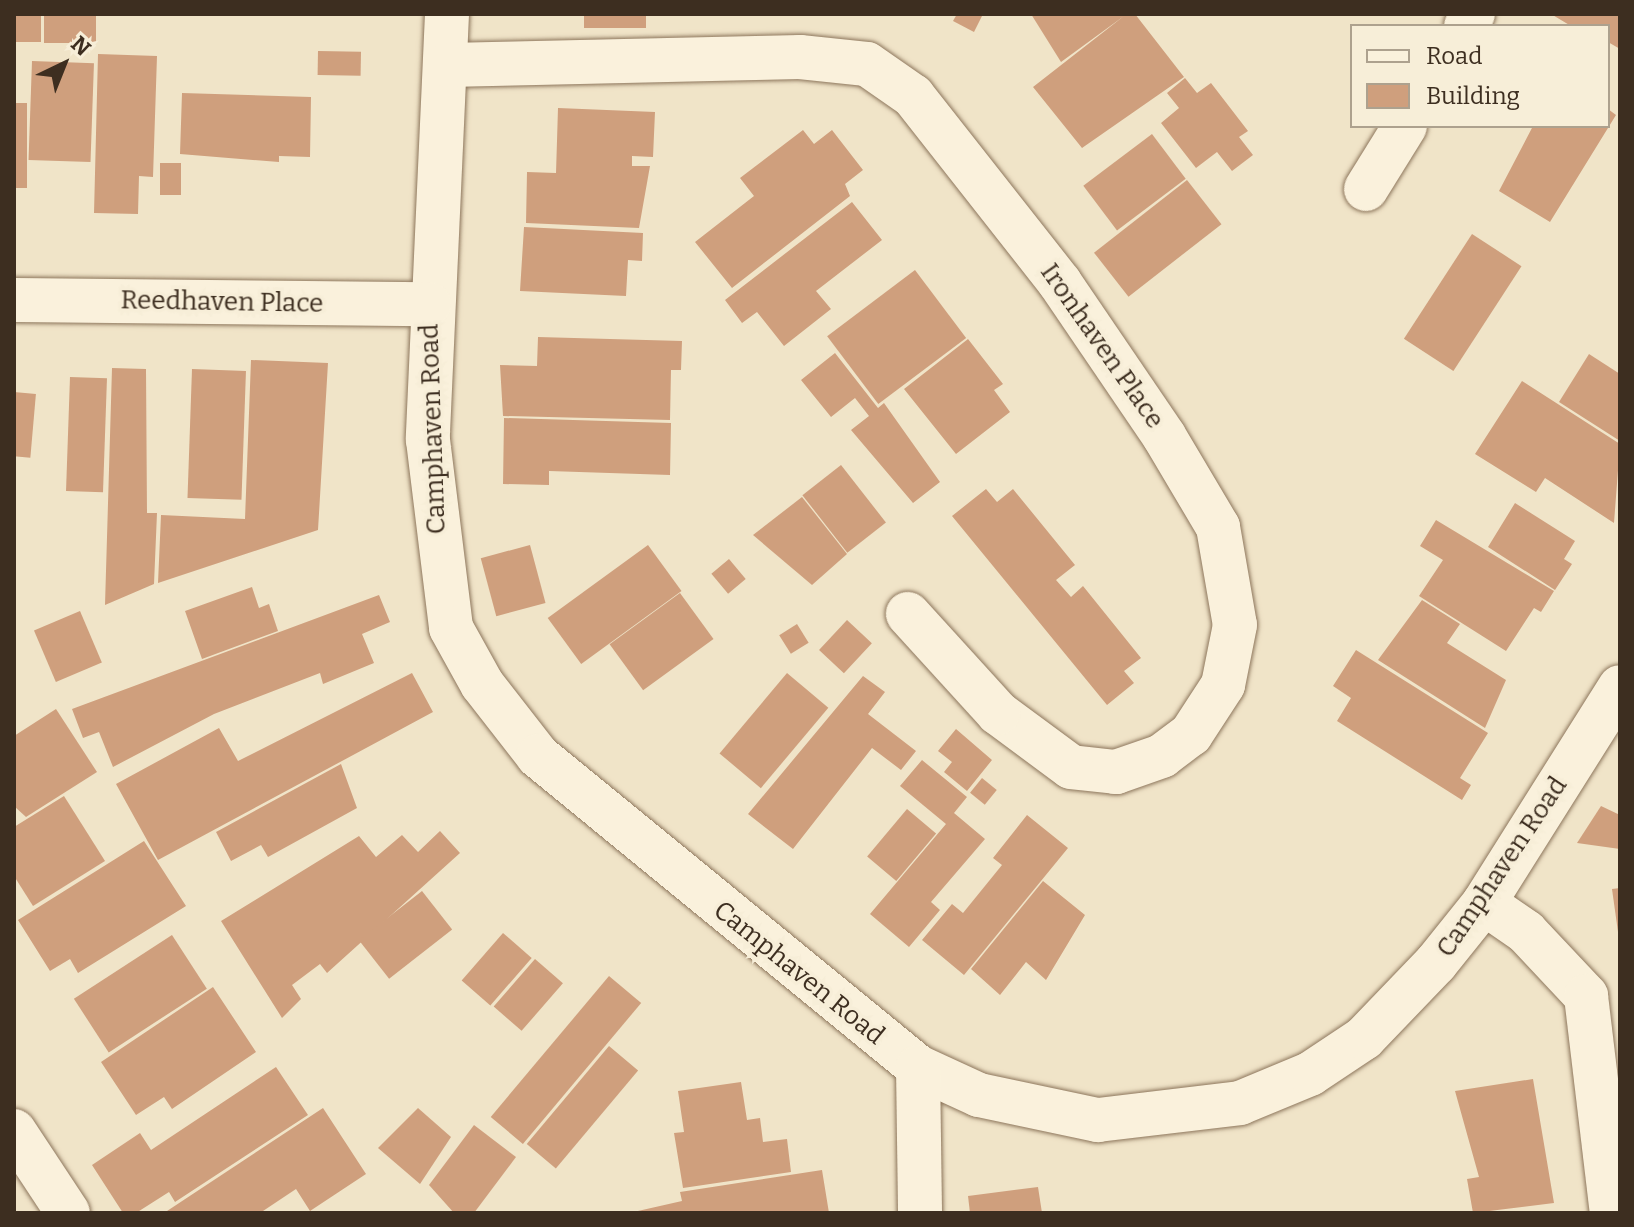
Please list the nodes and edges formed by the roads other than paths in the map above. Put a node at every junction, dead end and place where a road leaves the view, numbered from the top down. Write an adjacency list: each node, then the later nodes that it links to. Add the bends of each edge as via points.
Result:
1 (447, 14): 2 (street, Camphaven Road)
2 (448, 65): 6 (street, Camphaven Road); 7 (street, Ironhaven Place, via 800,57 867,64 913,96 1060,283 1164,436 1218,527 1235,625 1223,685 1191,734 1162,756 1116,772 1071,767 998,713)
3 (1404, 128): 4 (street)
4 (1366, 189)
5 (14, 300): 6 (street, Reedhaven Place)
6 (429, 304): 10 (street, Camphaven Road, via 428,440 437,562 451,628 482,684 538,756)
7 (908, 614)
8 (1620, 687): 9 (street, Camphaven Road)
9 (1484, 903): 10 (street, Camphaven Road, via 1364,1038 1310,1074 1240,1103 1098,1120 979,1095); 14 (street, via 1526,932 1586,996)
10 (918, 1067): 13 (street)
11 (14, 1131): 12 (street)
12 (68, 1213)
13 (920, 1213)
14 (1612, 1213)

